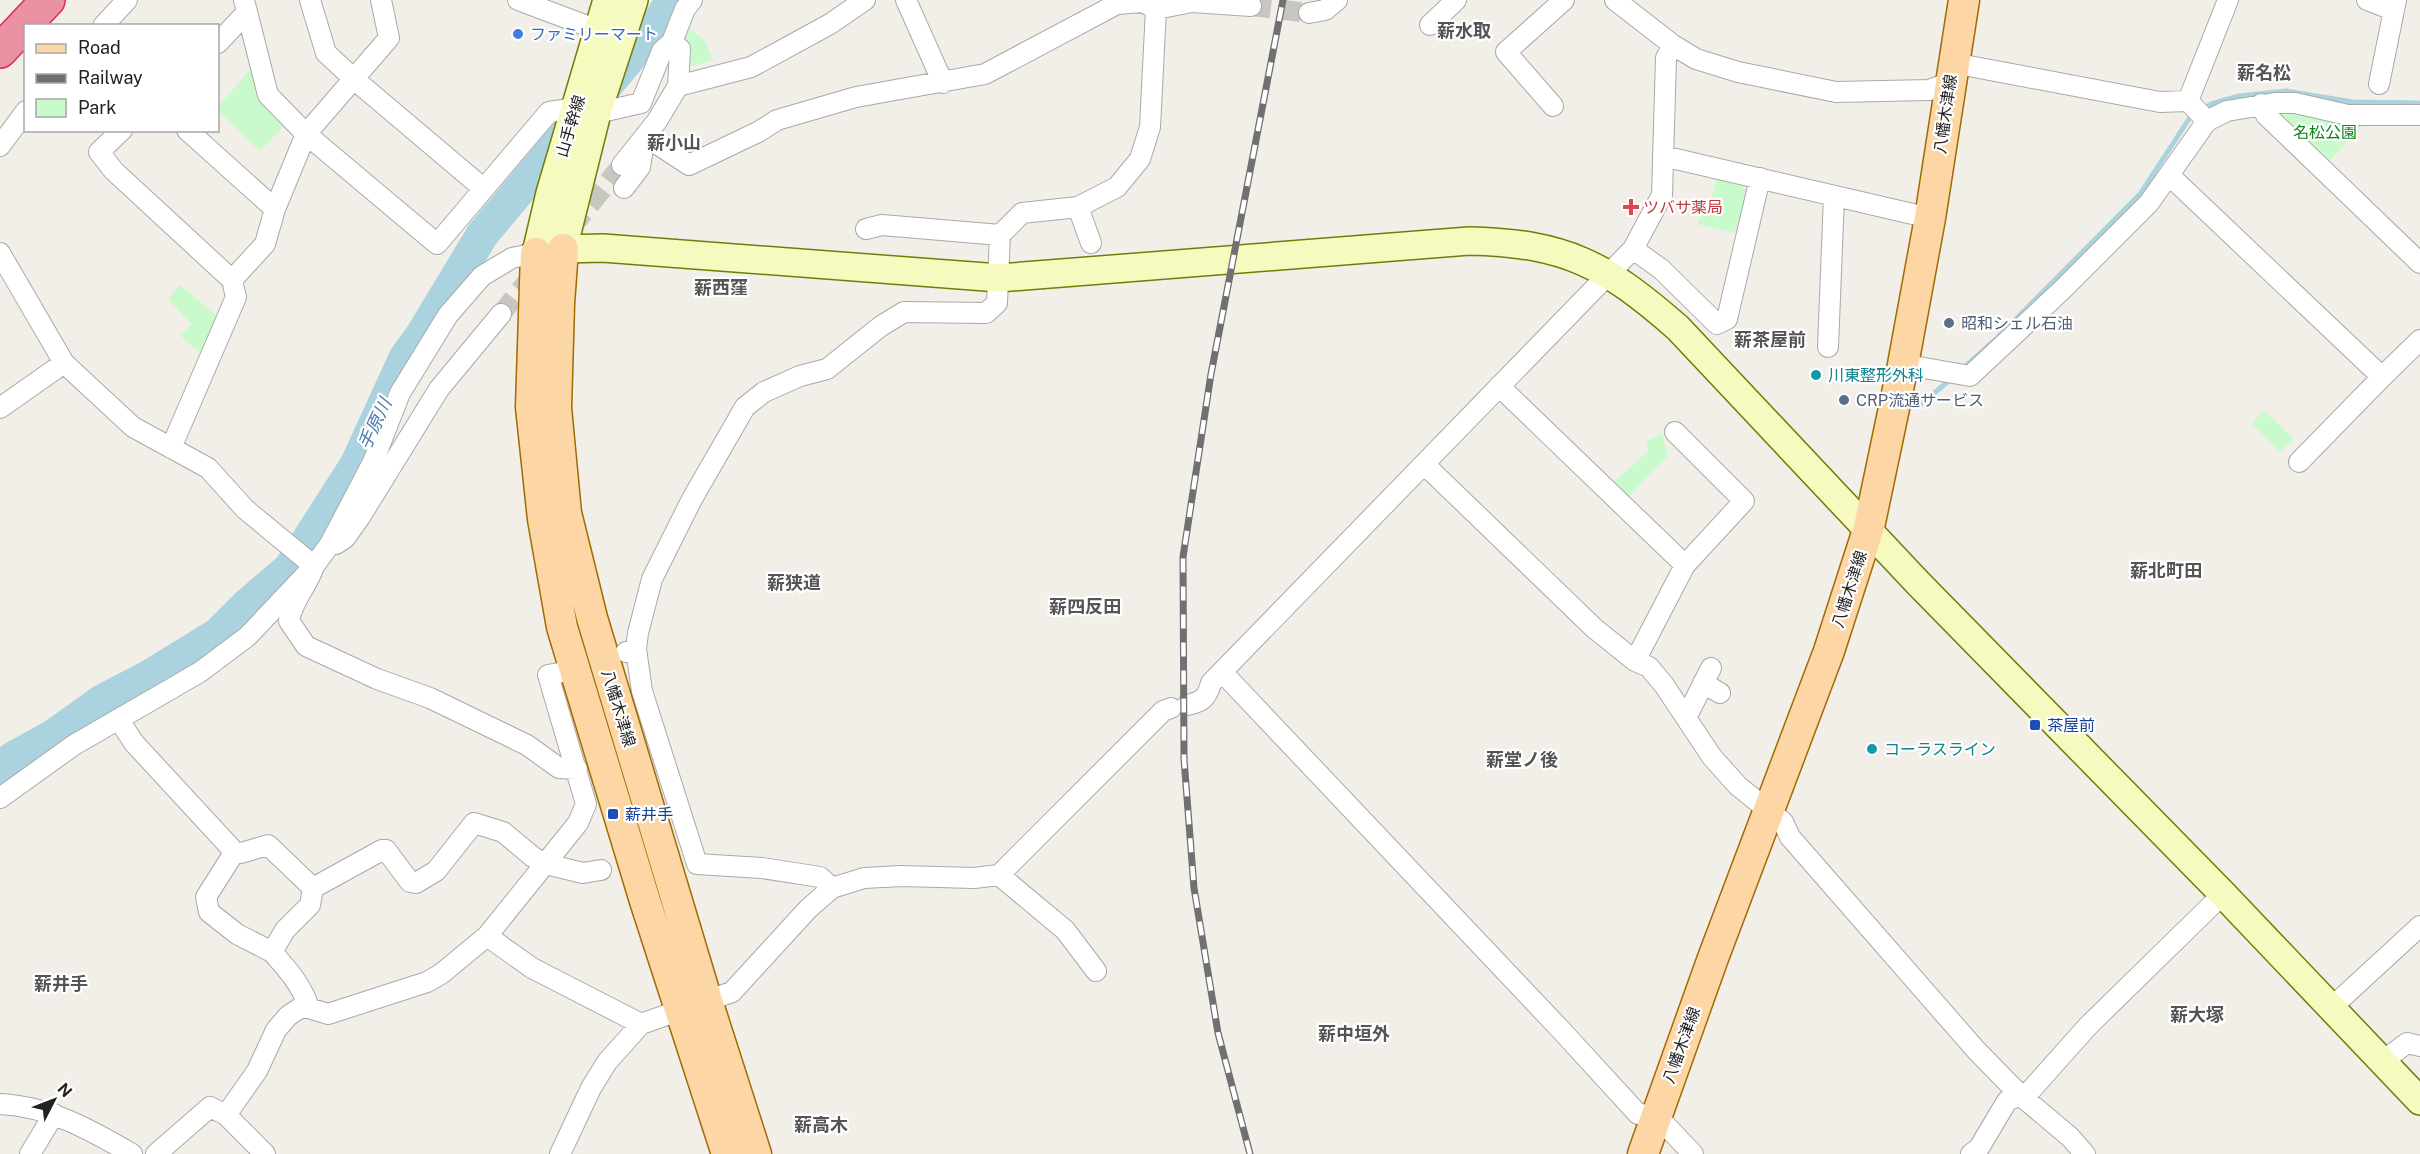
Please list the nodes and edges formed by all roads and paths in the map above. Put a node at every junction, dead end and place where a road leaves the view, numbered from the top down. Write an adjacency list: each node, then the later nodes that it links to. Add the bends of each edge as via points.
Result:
1 (48, 0): 26 (highway)
2 (62, 0): 27 (highway)
3 (127, 0): 28 (street)
4 (310, 0): 39 (street, via 326,53)
5 (381, 0): 39 (street, via 389,38)
6 (518, 0): 31 (street)
7 (607, 0): 31 (street, 山手幹線)
8 (634, 0): 31 (street, 山手幹線)
9 (692, 0): 34 (street)
10 (865, 0): 42 (street, via 751,67)
11 (906, 0): 40 (street)
12 (1337, 0): 25 (street, via 1325,10)
13 (1456, 0): 29 (street)
14 (1564, 0): 44 (street, via 1506,52)
15 (1615, 0): 23 (street)
16 (1964, 0): 38 (main road, 八幡木津線)
17 (2229, 0): 46 (street)
18 (2367, 0): 20 (street)
19 (1217, 2): 22 (street); 24 (street)
20 (2395, 5): 41 (street)
21 (245, 6): 33 (street); 51 (street, via 268,95)
22 (1251, 6)
23 (1637, 7): 35 (street)
24 (1156, 9): 40 (street, via 1143,2 1117,4 985,74); 61 (street, via 1150,127 1140,159 1117,187)
25 (1309, 13)
26 (25, 24)
27 (40, 24)
28 (105, 24)
29 (1430, 25)
30 (24, 26): 36 (highway)
31 (610, 37): 45 (street, 山手幹線); 45 (street, 山手幹線, via 583,81)
32 (24, 42): 37 (highway)
33 (219, 42)
34 (672, 42): 42 (street, via 680,49); 45 (street, via 662,51 641,103)
35 (1673, 45): 38 (street, via 1696,59 1738,72 1836,92 1929,90); 54 (street, via 1666,58)
36 (0, 51)
37 (0, 67)
38 (1951, 73): 46 (street, via 2160,102); 63 (main road, 八幡木津線)
39 (355, 80): 51 (street); 59 (street)
40 (943, 82): 52 (street, via 856,97 777,120 689,165)
41 (2379, 84)
42 (678, 86): 52 (street)
43 (2261, 104): 46 (street, via 2227,111); 48 (street, via 2295,103 2348,115); 70 (street, via 2266,115)
44 (1553, 106)
45 (586, 110): 59 (street, via 549,112); 68 (street, 山手幹線, via 588,148); 68 (street, 山手幹線, via 550,193)
46 (2198, 111): 56 (street)
47 (24, 114): 53 (street)
48 (2420, 116)
49 (120, 132): 73 (street, via 99,152 114,171)
50 (189, 132): 62 (street)
51 (306, 134): 59 (street, via 437,244); 62 (street)
52 (645, 136): 55 (street); 58 (street, via 640,167)
53 (0, 146)
54 (1663, 156): 57 (street); 67 (street, via 1662,195)
55 (622, 165)
56 (2170, 176): 78 (street, via 2119,233 1970,376); 79 (street)
57 (1760, 178): 60 (street); 67 (street, via 1727,319 1717,324 1661,268)
58 (624, 188)
59 (484, 189)
60 (1834, 196): 63 (street); 76 (street)
61 (1078, 207): 65 (street, via 1022,213); 66 (street)
62 (274, 209): 73 (street, via 265,244)
63 (1930, 218): 78 (main road, 八幡木津線)
64 (866, 229): 65 (street, via 882,225)
65 (999, 235): 72 (street)
66 (1091, 243)
67 (1633, 249): 71 (street)
68 (550, 251): 72 (street, via 603,248); 87 (street, via 512,258 482,276 448,315 400,393 373,462); 109 (main road, 八幡木津線, via 559,304 556,408 566,513)
69 (0, 252): 77 (street)
70 (2420, 263)
71 (1610, 275): 72 (street, via 1557,251 1509,242 1469,241); 80 (street); 86 (street, via 1644,297 1678,328)
72 (999, 278): 103 (street, via 997,303 986,313 904,312 827,369 764,392 745,407 652,579 631,650 697,864 820,877)
73 (231, 280): 83 (street, via 236,297)
74 (501, 314): 87 (street, via 439,389 345,538)
75 (2420, 340): 79 (street)
76 (1828, 347)
77 (64, 363): 81 (street); 83 (street, via 133,427)
78 (1902, 364): 86 (main road, 八幡木津線)
79 (2382, 377): 84 (street)
80 (1499, 386): 85 (street); 88 (street)
81 (0, 408)
82 (1675, 432): 88 (street, via 1744,501)
83 (171, 448): 87 (street, via 208,468 245,508)
84 (2299, 462)
85 (1424, 464): 89 (street, via 1594,628); 90 (street)
86 (1869, 527): 97 (main road, 八幡木津線, via 1829,651); 104 (street, via 1918,583)
87 (315, 560): 94 (street, via 248,636 200,672); 95 (street, via 310,579 291,608 289,621 306,646 430,698 527,745 559,768)
88 (1685, 565): 89 (street)
89 (1635, 661): 93 (street, via 1649,667)
90 (1222, 672): 101 (street, via 1200,702 1163,711); 120 (street, via 1638,1114)
91 (559, 673): 95 (street, via 548,675)
92 (1711, 681): 93 (street)
93 (1686, 718): 97 (street, via 1712,757 1738,786)
94 (119, 720): 96 (street, via 74,745); 98 (street, via 134,743)
95 (577, 769): 99 (street, via 586,804 579,823)
96 (0, 798)
97 (1770, 810): 115 (street, via 1968,1041); 120 (main road, 八幡木津線)
98 (231, 851): 102 (street, via 242,853 268,845); 107 (street, via 206,897 209,912 237,934)
99 (546, 864): 100 (street, via 583,873); 102 (street, via 503,832 474,823 436,871 416,883 410,882 386,850 382,850); 106 (street)
100 (601, 870)
101 (999, 875): 103 (street, via 874,878); 108 (street, via 1065,930)
102 (313, 888): 107 (street, via 310,905 285,930)
103 (832, 888): 109 (street, via 732,992)
104 (2223, 894): 110 (street); 115 (street, via 2088,1026 2031,1090)
105 (2420, 926): 110 (street)
106 (487, 936): 111 (street, via 427,982 328,1014); 112 (street, via 532,968)
107 (272, 952): 111 (street, via 292,974)
108 (1096, 971)
109 (695, 1005): 112 (street); 126 (main road, 八幡木津線); 127 (main road, 八幡木津線)
110 (2332, 1007): 114 (street)
111 (309, 1008): 119 (street, via 300,1008 276,1030 257,1071)
112 (641, 1024): 125 (street, via 607,1062)
113 (2420, 1046): 114 (street, via 2407,1043)
114 (2383, 1061): 116 (street)
115 (2020, 1095): 130 (street, via 2007,1101 1979,1148); 131 (street)
116 (2420, 1101)
117 (0, 1104): 118 (street)
118 (54, 1114): 121 (street); 122 (street)
119 (226, 1115): 123 (street, via 210,1107); 124 (street)
120 (1656, 1115): 128 (main road, 八幡木津線); 129 (street)
121 (30, 1154)
122 (132, 1154)
123 (156, 1154)
124 (265, 1154)
125 (560, 1154)
126 (727, 1154)
127 (756, 1154)
128 (1643, 1154)
129 (1693, 1154)
130 (1971, 1154)
131 (2085, 1154)

